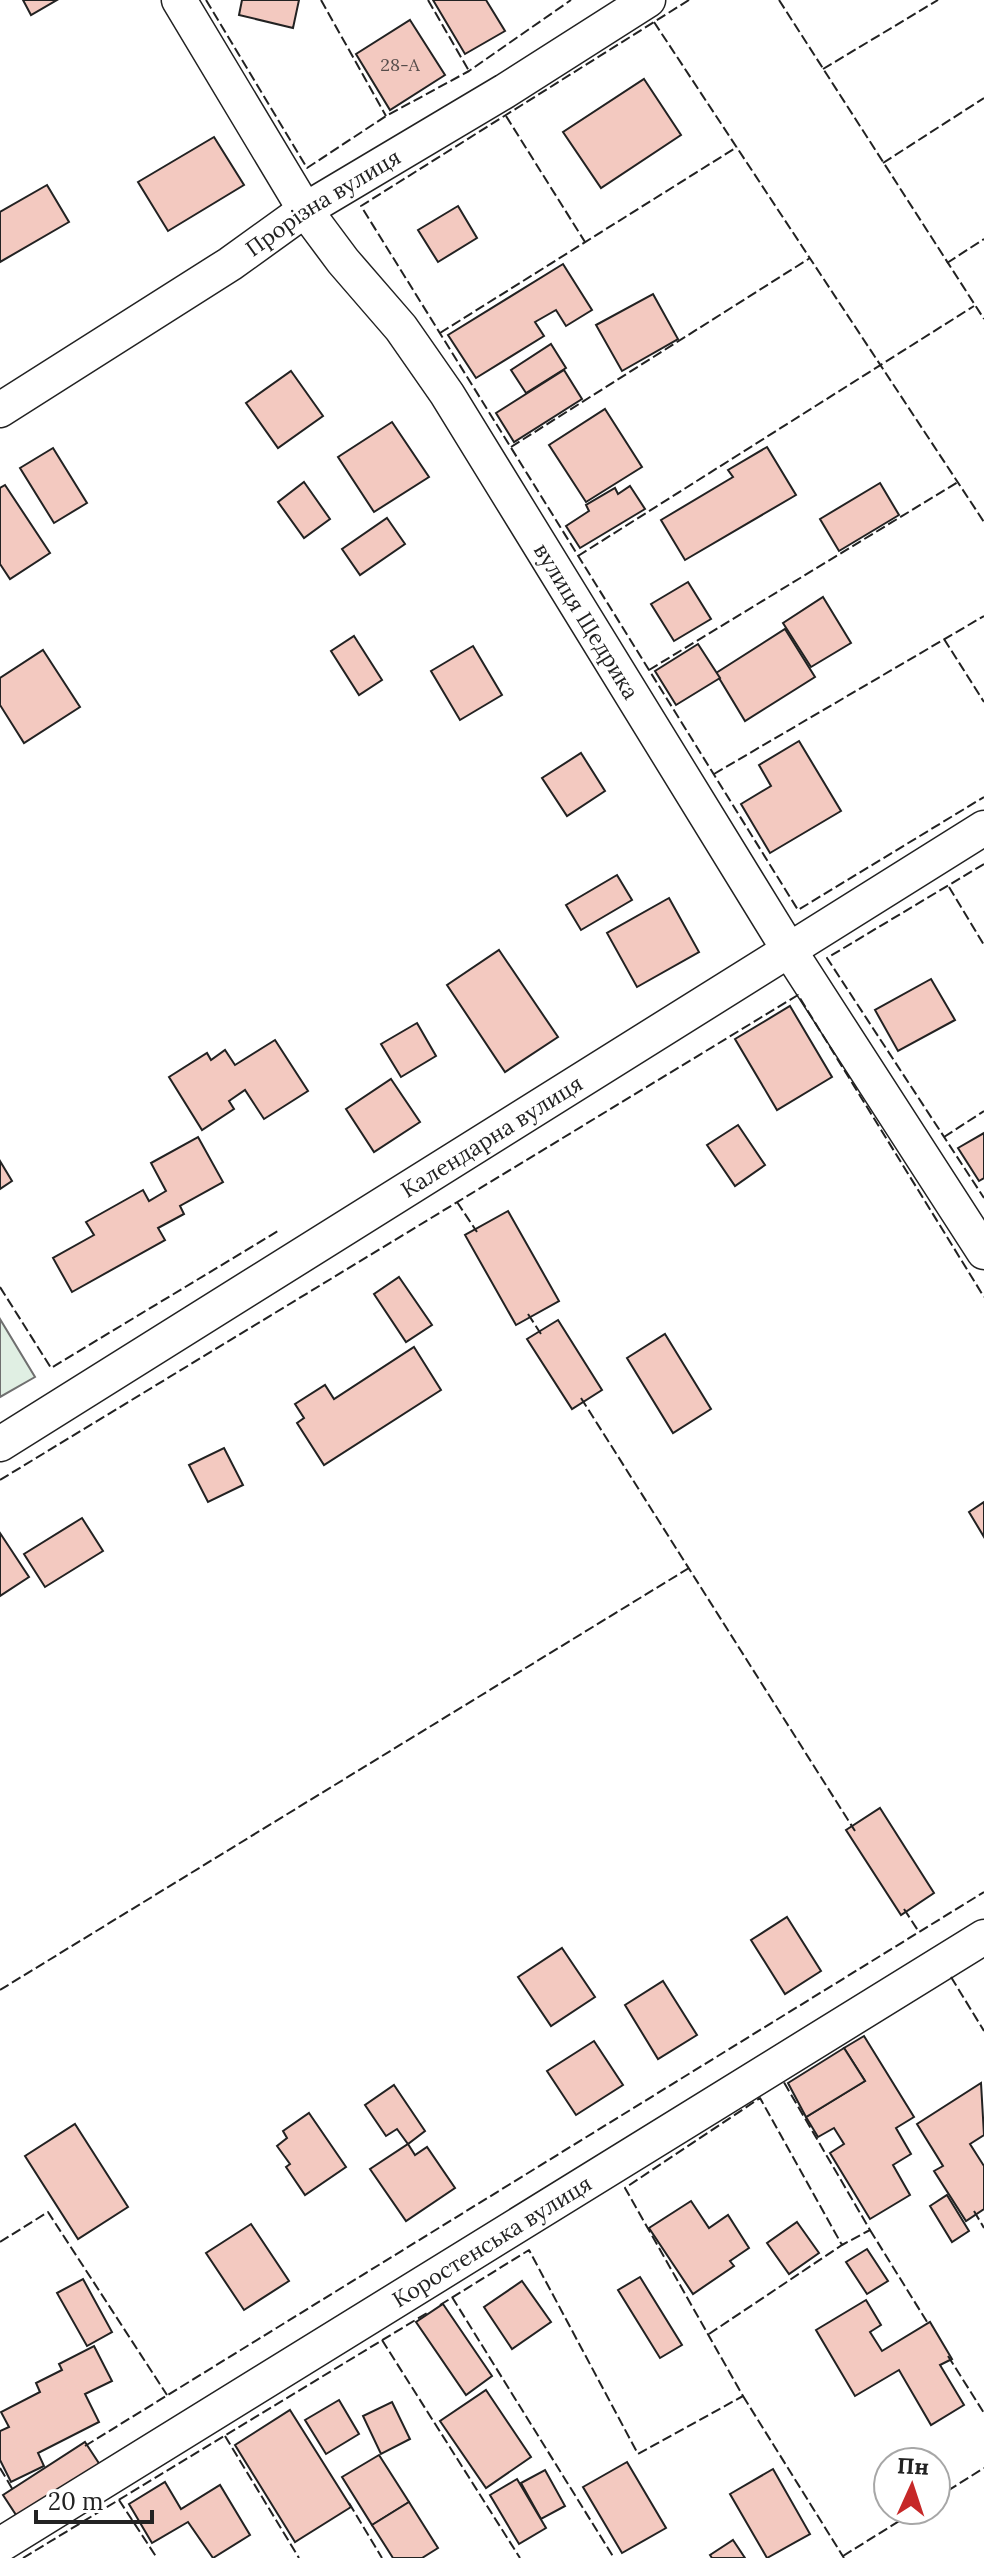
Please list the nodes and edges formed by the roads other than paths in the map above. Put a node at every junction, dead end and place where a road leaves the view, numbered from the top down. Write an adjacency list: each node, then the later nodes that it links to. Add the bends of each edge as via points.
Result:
1 (179, 0): 3 (street, вулиця Щедрика)
2 (648, 0): 3 (street, Прорізна вулиця)
3 (305, 210): 4 (street, Прорізна вулиця, via 230,264); 6 (street, вулиця Щедрика, via 447,394)
4 (0, 410)
5 (984, 828): 6 (street, Календарна вулиця)
6 (789, 950): 7 (street, вулиця Щедрика); 8 (street, Календарна вулиця)
7 (984, 1252)
8 (0, 1444)
9 (984, 1937): 10 (street, Коростенська вулиця)
10 (0, 2545)

